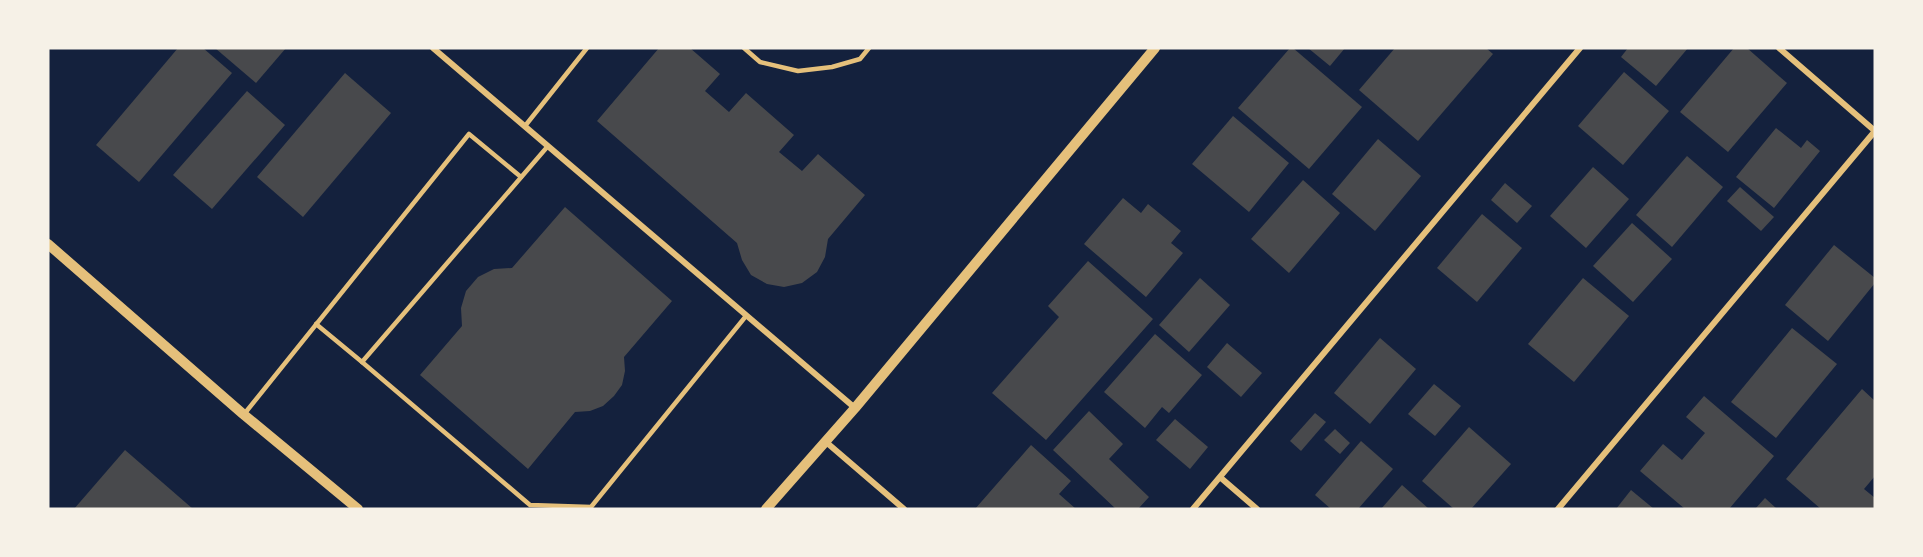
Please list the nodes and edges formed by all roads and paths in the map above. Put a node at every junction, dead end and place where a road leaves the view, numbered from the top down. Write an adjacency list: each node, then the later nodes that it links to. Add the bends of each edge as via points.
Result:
1 (433, 48): 8 (street)
2 (587, 48): 8 (lane)
3 (744, 48): 4 (lane, via 760,62 798,71 860,59)
4 (869, 48)
5 (1155, 48): 16 (street)
6 (1580, 48): 19 (street)
7 (1779, 48): 9 (street)
8 (525, 126): 10 (street)
9 (1875, 131): 25 (street)
10 (548, 146): 11 (lane); 13 (street)
11 (521, 177): 14 (lane, via 469,134); 15 (lane)
12 (48, 244): 17 (street)
13 (746, 316): 15 (lane, via 591,507 531,505); 16 (street)
14 (316, 324): 15 (lane); 17 (lane)
15 (362, 362)
16 (855, 408): 18 (street)
17 (243, 414): 20 (street)
18 (826, 442): 21 (street); 22 (street)
19 (1221, 478): 23 (street); 24 (street)
20 (358, 509)
21 (766, 509)
22 (904, 509)
23 (1193, 509)
24 (1257, 509)
25 (1558, 509)

